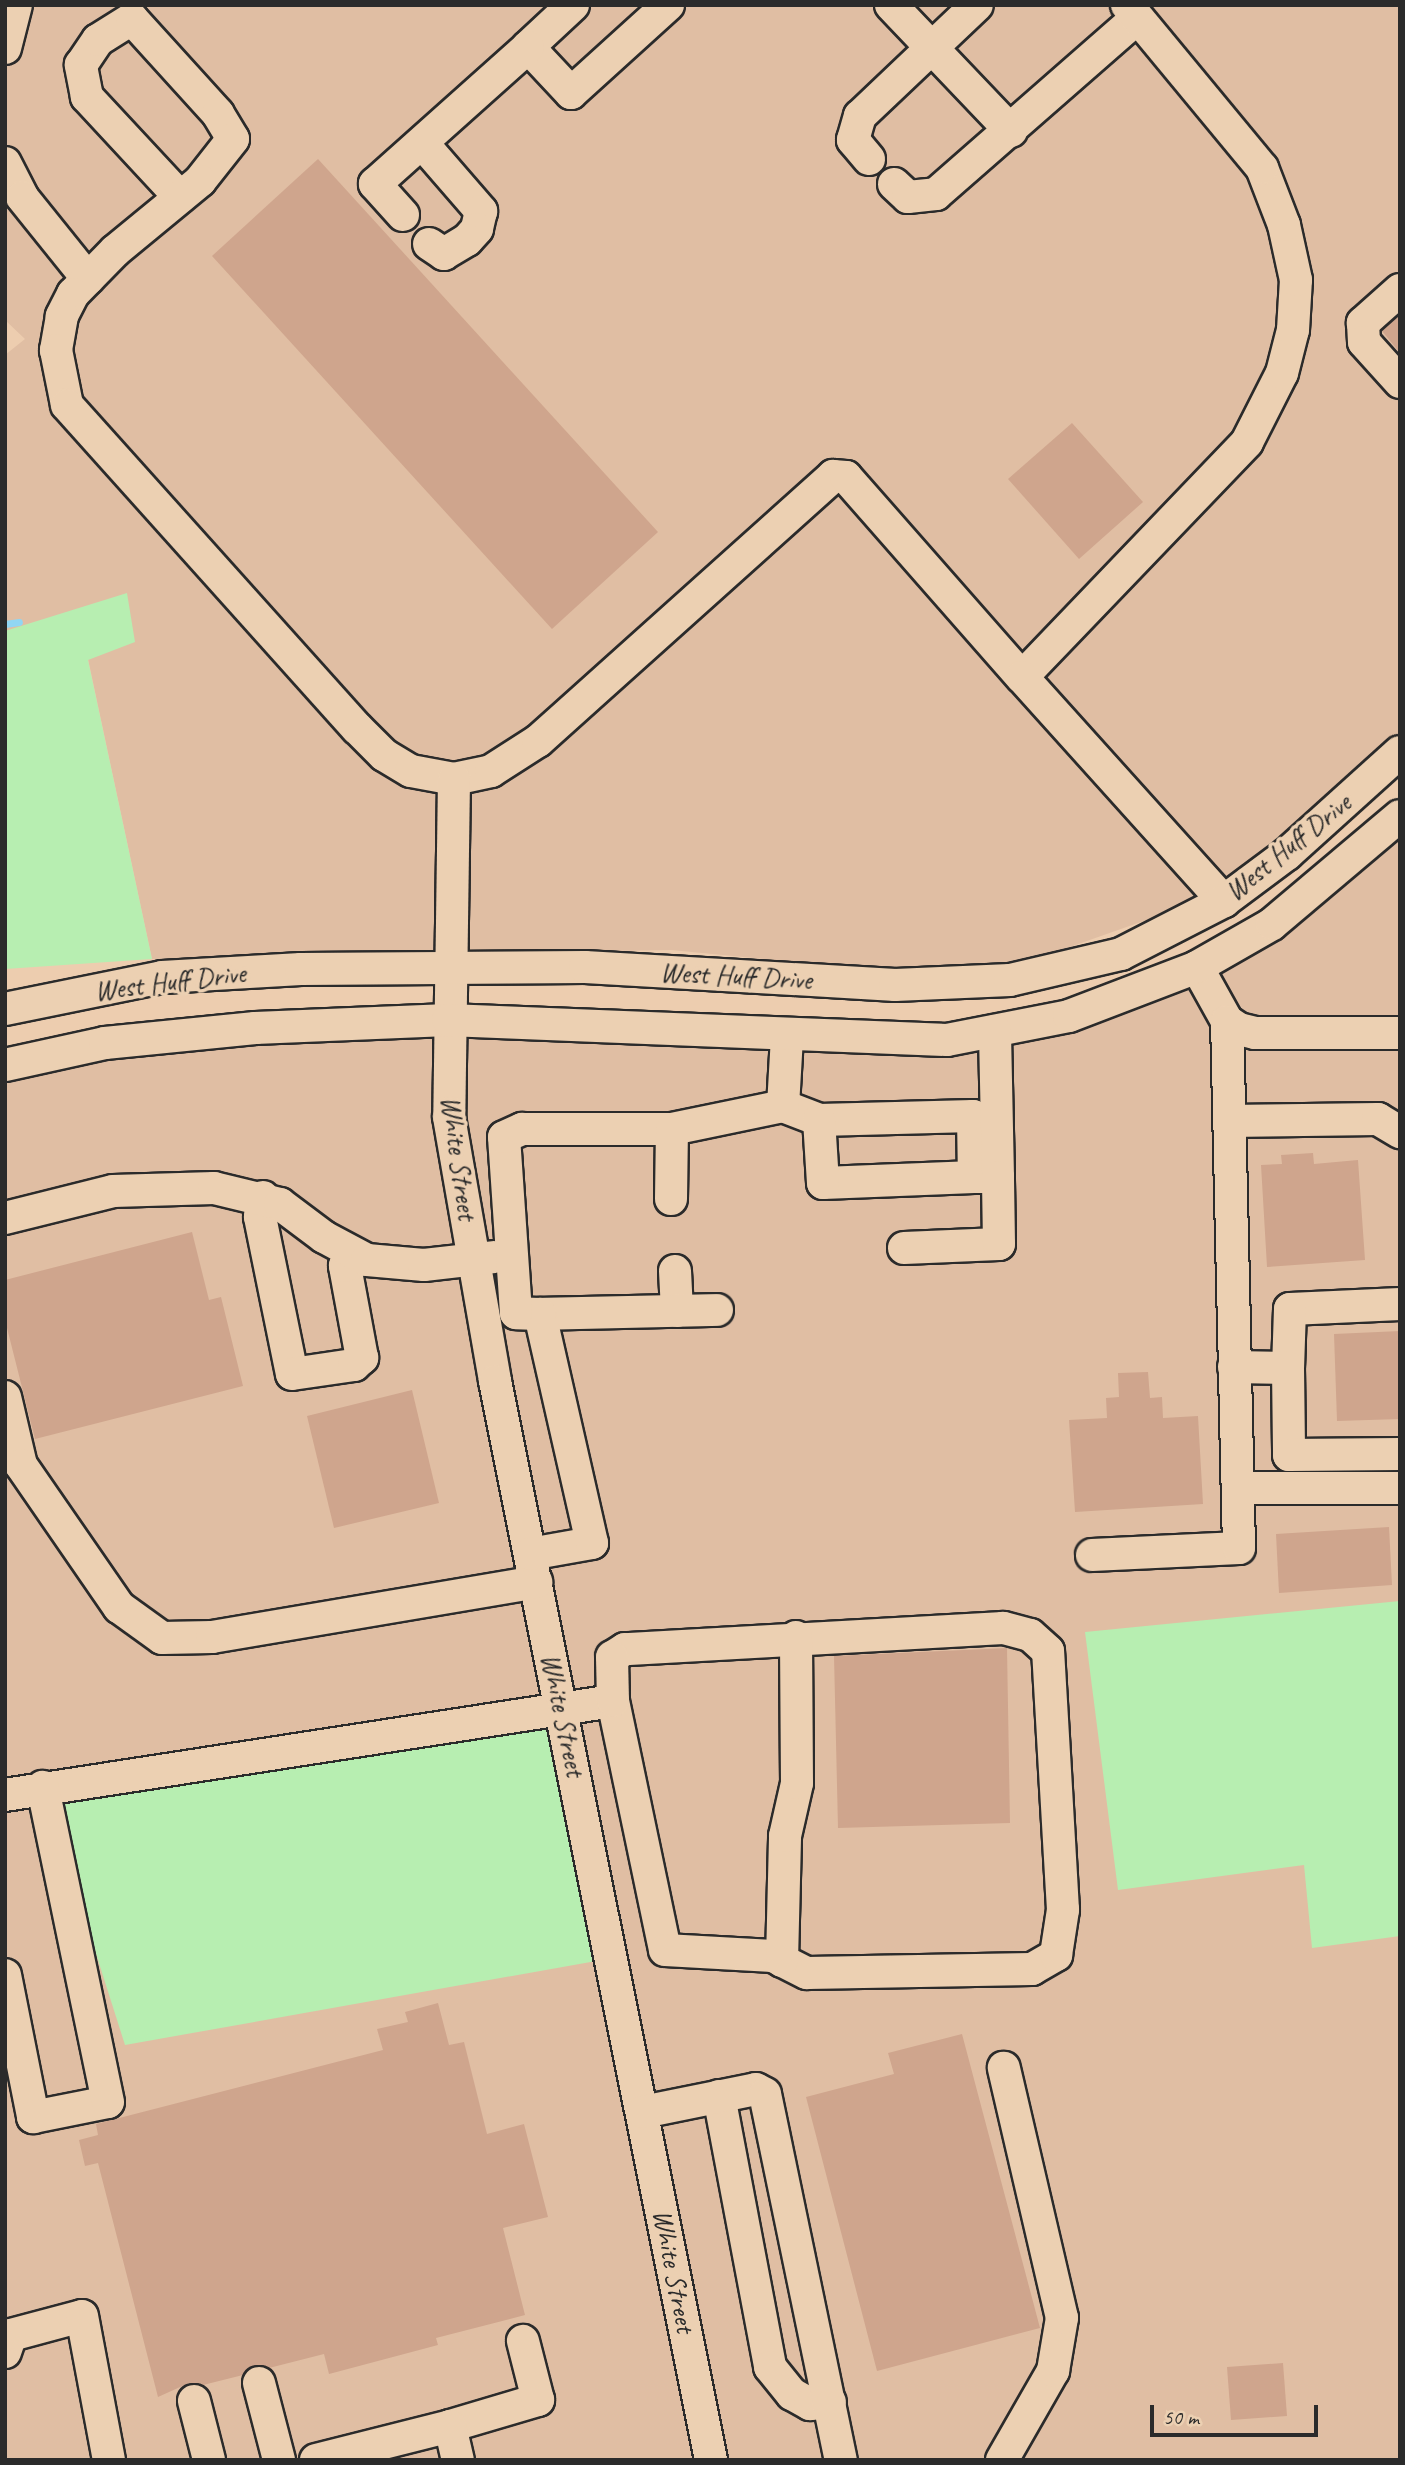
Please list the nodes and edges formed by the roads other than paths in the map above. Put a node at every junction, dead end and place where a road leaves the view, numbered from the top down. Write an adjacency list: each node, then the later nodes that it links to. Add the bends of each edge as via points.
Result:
1 (16, 5): 7 (street)
2 (573, 5): 8 (street)
3 (668, 5): 8 (street, via 571,93)
4 (891, 5): 9 (street)
5 (977, 5): 9 (street)
6 (1132, 12): 10 (street); 21 (street, via 1262,168 1284,225 1296,280 1293,330 1282,373 1247,442)
7 (5, 47)
8 (528, 47): 11 (street)
9 (932, 49): 10 (street); 12 (street, via 860,116 853,140)
10 (1011, 131): 14 (street, via 936,194 908,197)
11 (423, 144): 16 (street, via 375,184); 17 (street, via 481,211 477,229 467,240 444,254)
12 (869, 159)
13 (5, 163): 18 (street, via 22,197)
14 (894, 184)
15 (180, 197): 15 (street, via 87,97 81,65 98,40 132,19 218,114 233,139 223,157); 18 (street)
16 (403, 215)
17 (429, 244)
18 (88, 279): 23 (street, via 73,294 62,316 56,350 67,405 384,755 411,771)
19 (1400, 290): 20 (street, via 1363,323 1364,342)
20 (1400, 382)
21 (1022, 677): 23 (street, via 846,477 833,476 538,741 491,771); 25 (street)
22 (1400, 752): 25 (street, West Huff Drive, via 1287,854)
23 (454, 779): 26 (street, White Street)
24 (1400, 816): 27 (street, West Huff Drive, via 1272,924)
25 (1224, 901): 26 (street, West Huff Drive, via 1121,954 1010,980 895,985 585,967)
26 (452, 967): 28 (street, West Huff Drive, via 162,977); 29 (street, White Street)
27 (1197, 967): 30 (street); 31 (street, West Huff Drive, via 1069,1016)
28 (5, 1009)
29 (448, 1020): 33 (street, West Huff Drive); 34 (street, West Huff Drive, via 160,1037 105,1043); 47 (street, White Street, via 449,1117)
30 (1227, 1021): 32 (street, via 1255,1034); 37 (street)
31 (995, 1031): 33 (street, West Huff Drive, via 947,1040); 40 (street)
32 (1400, 1033)
33 (787, 1037): 35 (street)
34 (5, 1065)
35 (783, 1106): 36 (street); 38 (street)
36 (819, 1120): 40 (street, via 973,1116); 40 (street, via 822,1183)
37 (1229, 1121): 39 (street, via 1378,1119); 53 (street)
38 (672, 1129): 42 (street); 45 (street, via 522,1129 504,1137)
39 (1400, 1132)
40 (986, 1177): 44 (street, via 999,1244)
41 (263, 1197): 43 (street, via 214,1188 154,1187 72,1200); 46 (street); 46 (street, via 260,1217 292,1374 354,1365 362,1358 345,1266)
42 (671, 1199)
43 (5, 1219)
44 (904, 1248)
45 (513, 1254): 47 (street); 52 (street, via 516,1313)
46 (352, 1255): 47 (street, via 388,1264)
47 (473, 1260): 62 (street, White Street)
48 (675, 1271): 51 (street)
49 (1400, 1304): 54 (street, via 1290,1309)
50 (717, 1310): 51 (street)
51 (677, 1311): 52 (street)
52 (540, 1314): 62 (street, via 592,1543)
53 (1234, 1367): 54 (street); 59 (street)
54 (1289, 1368): 57 (street)
55 (5, 1397): 62 (street, via 21,1465 119,1607 162,1638 212,1637)
56 (1400, 1454): 57 (street)
57 (1289, 1455): 58 (street)
58 (1290, 1487): 59 (street); 60 (street)
59 (1238, 1488): 61 (street, via 1239,1548)
60 (1400, 1488)
61 (1092, 1555)
62 (533, 1568): 65 (street, White Street)
63 (796, 1637): 64 (street, via 625,1649 612,1657); 70 (street, via 797,1783 785,1836); 70 (street, via 1003,1628 1030,1635 1048,1651 1063,1910 1056,1955 1032,1969 807,1973)
64 (613, 1701): 65 (street); 68 (street)
65 (562, 1709): 66 (street); 69 (street, White Street)
66 (43, 1787): 67 (street); 71 (street, via 108,2102 33,2117)
67 (5, 1796)
68 (665, 1950): 69 (street); 70 (street, via 773,1956)
69 (613, 1958): 74 (street, White Street)
70 (782, 1961)
71 (5, 1975)
72 (1004, 2068): 88 (street, via 1062,2318 1053,2371)
73 (719, 2096): 74 (street); 79 (street, via 770,2367 792,2394 810,2404); 79 (street, via 756,2089 765,2094)
74 (643, 2112): 86 (street, White Street)
75 (523, 2341): 80 (street, via 538,2400)
76 (5, 2352): 81 (street, via 11,2335 82,2316)
77 (259, 2384): 83 (street)
78 (194, 2401): 82 (street)
79 (830, 2402): 87 (street)
80 (450, 2426): 84 (street); 85 (street)
81 (109, 2460)
82 (209, 2460)
83 (279, 2460)
84 (316, 2460)
85 (458, 2460)
86 (711, 2460)
87 (841, 2460)
88 (1002, 2460)

